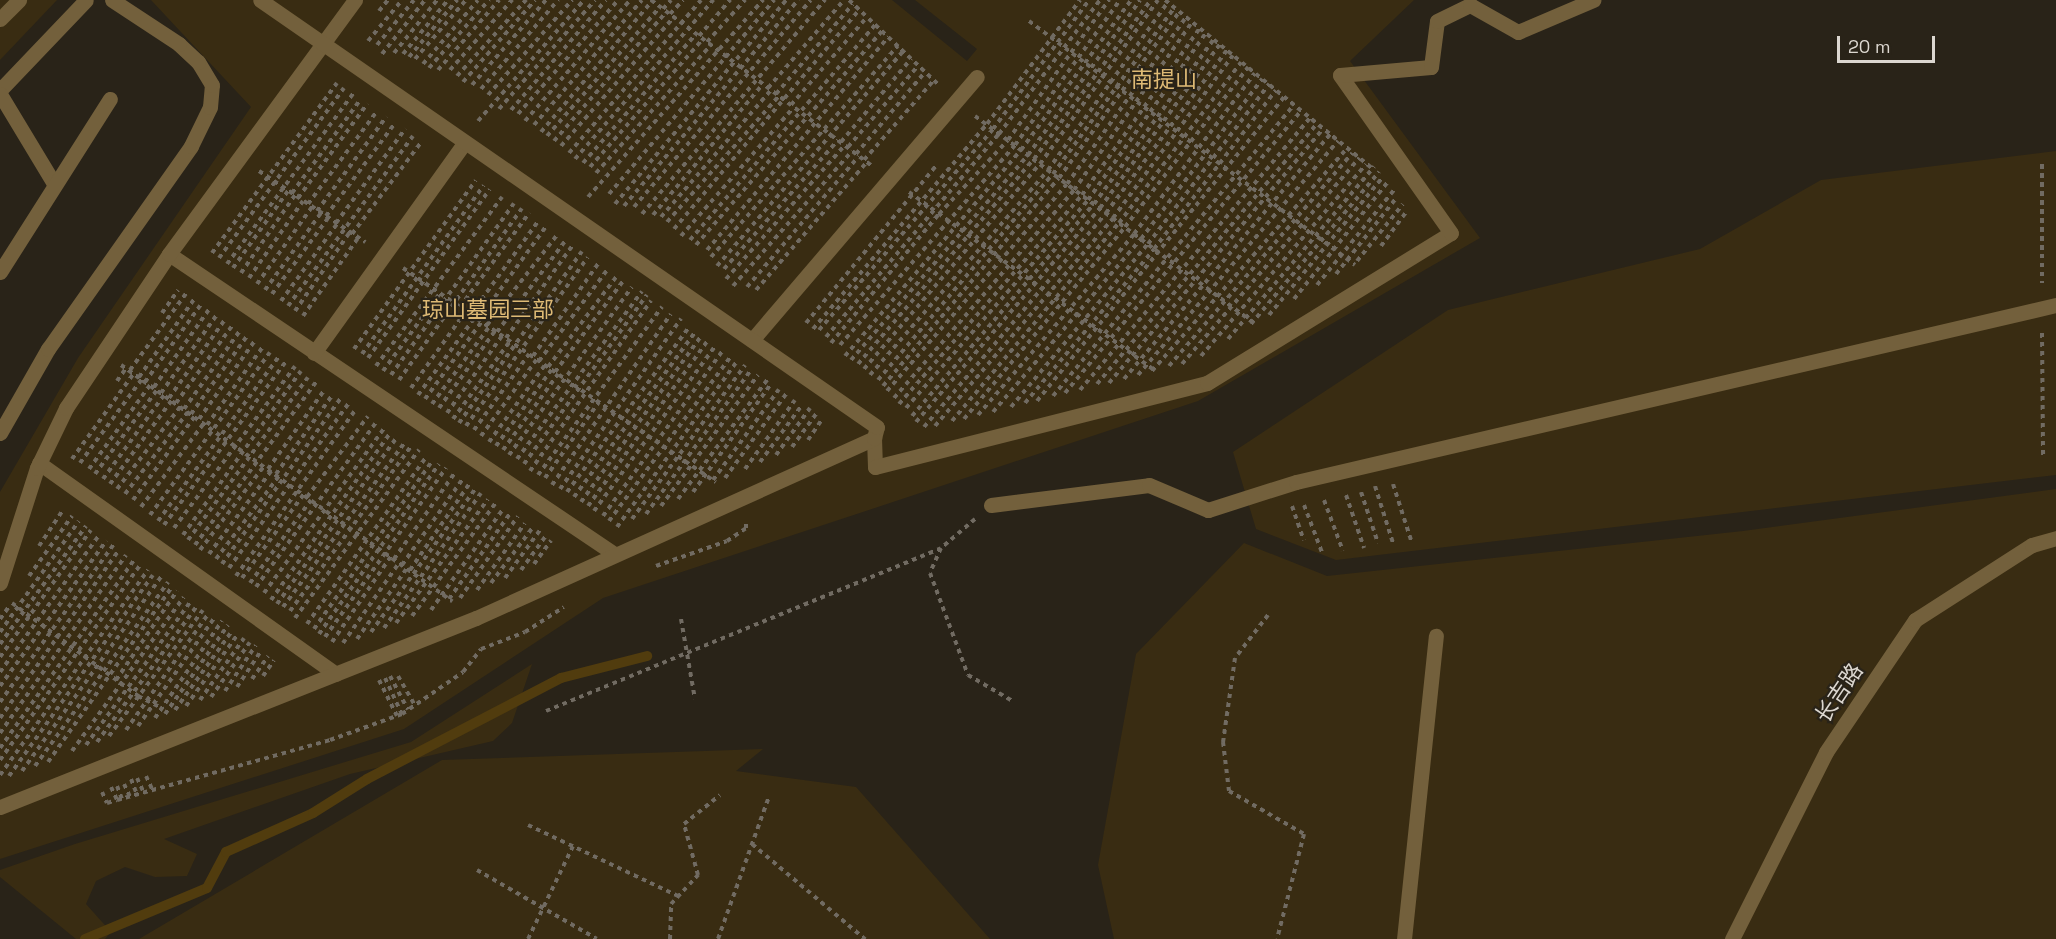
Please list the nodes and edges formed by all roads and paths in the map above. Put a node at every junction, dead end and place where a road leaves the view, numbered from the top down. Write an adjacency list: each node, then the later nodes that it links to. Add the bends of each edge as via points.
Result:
1 (19, 0): 59 (street)
2 (86, 0): 123 (street)
3 (112, 0): 399 (street, via 179,44 198,62 212,85 210,107 191,146 48,349)
4 (260, 0): 74 (street)
5 (355, 0): 74 (street)
6 (402, 0): 72 (path)
7 (414, 0): 76 (path)
8 (425, 0): 84 (path)
9 (437, 0): 83 (path)
10 (448, 0): 85 (path)
11 (457, 0): 88 (path)
12 (466, 0): 90 (path)
13 (478, 0): 95 (path)
14 (489, 0): 99 (path)
15 (499, 0): 102 (path)
16 (512, 0): 101 (path)
17 (526, 0): 107 (path)
18 (535, 0): 113 (path)
19 (546, 0): 117 (path)
20 (558, 0): 119 (path)
21 (572, 0): 125 (path)
22 (584, 0): 164 (path)
23 (595, 0): 136 (path)
24 (606, 0): 137 (path)
25 (618, 0): 141 (path)
26 (630, 0): 146 (path)
27 (642, 0): 151 (path)
28 (671, 0): 53 (path)
29 (683, 0): 53 (path)
30 (702, 0): 62 (path)
31 (713, 0): 65 (path)
32 (730, 0): 70 (path)
33 (745, 0): 70 (path)
34 (763, 0): 79 (path)
35 (774, 0): 87 (path)
36 (786, 0): 92 (path)
37 (798, 0): 100 (path)
38 (812, 0): 106 (path)
39 (825, 0): 110 (path)
40 (844, 0): 120 (path)
41 (1080, 0): 69 (path)
42 (1089, 0): 73 (path)
43 (1100, 0): 78 (path)
44 (1109, 0): 82 (path)
45 (1120, 0): 89 (path)
46 (1131, 0): 93 (path)
47 (1140, 0): 97 (path)
48 (1151, 0): 104 (path)
49 (1158, 0): 108 (path)
50 (1593, 0): 175 (street, via 1518,32 1470,5 1437,21 1431,67 1340,75)
51 (1167, 1): 54 (path); 114 (path)
52 (851, 2): 55 (path); 126 (path)
53 (661, 7): 62 (path); 157 (path); 162 (path); 166 (path); 170 (path)
54 (1175, 7): 56 (path); 118 (path)
55 (859, 10): 57 (path); 130 (path)
56 (1180, 11): 58 (path); 121 (path)
57 (867, 17): 63 (path); 134 (path)
58 (1186, 17): 61 (path); 127 (path)
59 (0, 19)
60 (1029, 21): 69 (path)
61 (1192, 22): 64 (path); 131 (path)
62 (681, 23): 65 (path); 176 (path)
63 (875, 25): 66 (path); 139 (path)
64 (1200, 28): 67 (path); 135 (path)
65 (689, 29): 70 (path); 182 (path)
66 (882, 31): 68 (path); 144 (path)
67 (1206, 33): 71 (path); 140 (path)
68 (888, 38): 77 (path); 148 (path)
69 (1052, 38): 73 (path); 149 (path)
70 (703, 39): 79 (path); 187 (path); 191 (path); 195 (path)
71 (1214, 39): 75 (path); 143 (path)
72 (368, 41)
73 (1057, 42): 78 (path); 155 (path)
74 (321, 43): 124 (street); 180 (street)
75 (1220, 44): 80 (path); 147 (path)
76 (378, 45)
77 (898, 46): 81 (path); 154 (path)
78 (1064, 47): 82 (path); 159 (path)
79 (718, 50): 87 (path); 232 (path)
80 (1227, 50): 86 (path); 153 (path)
81 (903, 51): 91 (path); 161 (path)
82 (1071, 52): 89 (path); 165 (path)
83 (394, 53)
84 (382, 54)
85 (403, 54)
86 (1233, 55): 94 (path); 158 (path)
87 (726, 56): 92 (path); 214 (path)
88 (409, 57)
89 (1077, 57): 93 (path); 169 (path)
90 (415, 59)
91 (911, 59): 96 (path); 171 (path)
92 (733, 62): 100 (path); 223 (path)
93 (1084, 62): 97 (path); 174 (path)
94 (1241, 62): 98 (path); 163 (path)
95 (423, 64)
96 (918, 66): 103 (path); 171 (path)
97 (1090, 67): 104 (path); 179 (path)
98 (1248, 67): 105 (path); 168 (path)
99 (429, 68)
100 (741, 68): 106 (path); 227 (path)
101 (450, 69)
102 (438, 70)
103 (926, 72): 112 (path); 171 (path)
104 (1098, 72): 108 (path); 183 (path)
105 (1255, 73): 111 (path); 172 (path)
106 (748, 74): 110 (path); 228 (path)
107 (457, 76)
108 (1103, 76): 114 (path); 188 (path)
109 (977, 77): 132 (street)
110 (756, 79): 115 (path); 235 (path)
111 (1262, 79): 116 (path); 177 (path)
112 (933, 80): 132 (path); 186 (path)
113 (463, 82)
114 (1110, 82): 118 (path); 194 (path)
115 (763, 84): 120 (path); 237 (path)
116 (1269, 84): 122 (path); 184 (path)
117 (472, 85)
118 (1117, 87): 121 (path); 197 (path)
119 (481, 89)
120 (770, 89): 126 (path); 240 (path)
121 (1122, 90): 127 (path); 202 (path)
122 (1276, 90): 128 (path); 189 (path)
123 (0, 92): 207 (street)
124 (393, 92): 164 (street); 199 (path); 203 (path); 208 (path); 213 (path); 213 (path); 226 (path); 233 (path); 239 (path); 245 (path); 250 (path); 254 (path)
125 (488, 95)
126 (778, 95): 130 (path); 244 (path)
127 (1130, 96): 131 (path); 206 (path)
128 (1284, 97): 133 (path); 192 (path)
129 (110, 99): 207 (street)
130 (785, 100): 134 (path); 251 (path)
131 (1136, 101): 135 (path); 212 (path)
132 (957, 102): 142 (path); 201 (street)
133 (1294, 105): 138 (path); 198 (path)
134 (793, 106): 139 (path); 256 (path)
135 (1144, 107): 140 (path); 217 (path)
136 (499, 109)
137 (511, 110)
138 (1301, 111): 145 (path); 204 (path)
139 (800, 112): 144 (path); 262 (path)
140 (1150, 112): 143 (path); 220 (path)
141 (518, 114)
142 (977, 117): 149 (path); 152 (path)
143 (1157, 117): 147 (path); 225 (path)
144 (808, 118): 148 (path); 266 (path)
145 (1310, 118): 150 (path); 209 (path)
146 (525, 121)
147 (1163, 121): 153 (path); 229 (path)
148 (814, 122): 154 (path); 270 (path)
149 (987, 124): 155 (path); 219 (path)
150 (1317, 124): 156 (path); 215 (path)
151 (534, 125)
152 (970, 126)
153 (1170, 126): 158 (path); 234 (path)
154 (823, 128): 161 (path); 277 (path)
155 (993, 129): 159 (path); 224 (path)
156 (1323, 129): 160 (path); 218 (path)
157 (541, 132)
158 (1177, 132): 163 (path); 241 (path)
159 (999, 134): 165 (path); 230 (path)
160 (1329, 134): 167 (path); 222 (path)
161 (831, 135): 171 (path); 283 (path)
162 (547, 136)
163 (1184, 137): 168 (path); 246 (path)
164 (463, 140): 232 (street); 274 (street)
165 (1008, 140): 169 (path); 236 (path)
166 (554, 141)
167 (1338, 141): 173 (path); 231 (path)
168 (1190, 142): 172 (path); 249 (path)
169 (1015, 145): 174 (path); 243 (path)
170 (561, 146)
171 (849, 148): 186 (path); 285 (path); 296 (path); 302 (path); 303 (path)
172 (1198, 148): 177 (path); 255 (path)
173 (1347, 148): 178 (path); 238 (path)
174 (1021, 150): 179 (path); 248 (path)
175 (1394, 152): 190 (path); 193 (path); 196 (path); 200 (path); 205 (path); 211 (street)
176 (569, 153)
177 (1206, 153): 184 (path); 261 (path)
178 (1352, 153): 181 (path); 242 (path)
179 (1028, 155): 183 (path); 252 (path)
180 (238, 158): 199 (path); 272 (street)
181 (1359, 158): 190 (path); 247 (path)
182 (575, 159)
183 (1034, 159): 188 (path); 257 (path)
184 (1212, 159): 189 (path); 265 (path)
185 (941, 160): 216 (path)
186 (866, 161): 201 (path); 305 (path)
187 (583, 164)
188 (1040, 164): 194 (path); 260 (path)
189 (1219, 164): 192 (path); 268 (path)
190 (1366, 164): 193 (path); 253 (path)
191 (590, 167)
192 (1227, 169): 198 (path); 273 (path)
193 (1372, 169): 196 (path); 258 (path)
194 (1048, 170): 197 (path); 264 (path)
195 (596, 173)
196 (1378, 173): 200 (path); 263 (path)
197 (1053, 174): 202 (path); 271 (path)
198 (1236, 176): 204 (path); 280 (path)
199 (267, 177): 203 (path); 322 (path)
200 (1383, 177): 205 (path); 267 (path)
201 (890, 178): 216 (path); 338 (street)
202 (1059, 178): 206 (path); 275 (path)
203 (274, 182): 208 (path); 322 (path)
204 (1243, 182): 209 (path); 282 (path)
205 (1388, 182): 210 (path); 269 (path)
206 (1067, 184): 212 (path); 279 (path)
207 (55, 185): 288 (street)
208 (283, 188): 213 (path); 322 (path)
209 (1252, 188): 215 (path); 287 (path)
210 (1395, 188): 276 (path); 278 (path, via 1401,192)
211 (1420, 188): 281 (path); 291 (path); 291 (street, via 1451,233)
212 (1074, 190): 217 (path); 284 (path)
213 (293, 194): 221 (path); 322 (path); 322 (path)
214 (609, 194)
215 (1259, 194): 218 (path); 293 (path)
216 (913, 195): 219 (path); 329 (path)
217 (1082, 195): 220 (path); 286 (path)
218 (1266, 198): 222 (path); 298 (path)
219 (920, 200): 224 (path); 333 (path)
220 (1088, 200): 225 (path); 292 (path)
221 (303, 201): 226 (path); 322 (path)
222 (1271, 203): 231 (path); 301 (path)
223 (615, 204)
224 (926, 204): 230 (path); 335 (path)
225 (1094, 204): 229 (path); 297 (path)
226 (310, 206): 233 (path); 322 (path)
227 (624, 206)
228 (634, 207)
229 (1100, 208): 234 (path); 300 (path)
230 (932, 209): 236 (path); 342 (path)
231 (1280, 209): 238 (path); 307 (path)
232 (565, 211): 289 (path); 295 (path); 299 (path); 304 (path); 312 (path); 315 (path); 319 (path); 325 (path); 325 (path); 331 (path); 337 (path); 338 (street); 341 (path); 346 (path); 349 (path); 353 (path); 357 (path); 361 (path); 365 (path)
233 (319, 212): 239 (path); 322 (path)
234 (1106, 213): 241 (path); 306 (path)
235 (642, 214)
236 (939, 214): 243 (path); 345 (path)
237 (653, 215)
238 (1287, 215): 242 (path); 311 (path)
239 (327, 217): 245 (path); 322 (path)
240 (661, 217)
241 (1113, 218): 246 (path); 310 (path)
242 (1294, 219): 247 (path); 314 (path)
243 (947, 220): 248 (path); 347 (path)
244 (667, 222)
245 (336, 223): 250 (path); 322 (path)
246 (1119, 223): 249 (path); 313 (path)
247 (1301, 225): 253 (path); 320 (path)
248 (956, 226): 252 (path); 354 (path)
249 (1125, 227): 255 (path); 316 (path)
250 (344, 228): 254 (path); 322 (path)
251 (674, 229)
252 (963, 231): 257 (path); 356 (path)
253 (1310, 232): 258 (path); 323 (path)
254 (351, 233): 259 (path); 322 (path)
255 (1134, 234): 261 (path); 321 (path)
256 (681, 236)
257 (969, 236): 260 (path); 359 (path)
258 (1316, 236): 263 (path); 326 (path)
259 (358, 238): 274 (path); 322 (path)
260 (974, 239): 264 (path); 362 (path)
261 (1141, 239): 265 (path); 324 (path)
262 (690, 240)
263 (1322, 240): 267 (path); 328 (path)
264 (980, 244): 271 (path); 366 (path)
265 (1148, 244): 268 (path); 327 (path)
266 (696, 245)
267 (1327, 245): 269 (path); 332 (path)
268 (1154, 249): 273 (path); 330 (path)
269 (1334, 249): 276 (path); 317 (path)
270 (707, 250)
271 (990, 251): 275 (path); 368 (path)
272 (169, 254): 322 (street); 350 (street)
273 (1160, 254): 280 (path); 334 (path)
274 (384, 255): 289 (path); 322 (street)
275 (996, 255): 279 (path); 370 (path)
276 (1342, 255): 278 (path); 308 (path)
277 (711, 258)
278 (1348, 259): 281 (path); 294 (path)
279 (1002, 260): 284 (path); 373 (path)
280 (1168, 260): 282 (path); 339 (path)
281 (1354, 264): 290 (path); 291 (path)
282 (1176, 265): 287 (path); 343 (path)
283 (717, 266)
284 (1010, 266): 286 (path); 378 (path)
285 (724, 269)
286 (1017, 271): 292 (path); 380 (path)
287 (1183, 271): 293 (path); 348 (path)
288 (0, 272)
289 (410, 272): 295 (path); 379 (path)
290 (1347, 273)
291 (1369, 275): 374 (street, via 1207,383)
292 (1024, 276): 297 (path); 382 (path)
293 (1190, 276): 298 (path); 351 (path)
294 (1334, 276)
295 (417, 278): 299 (path); 379 (path)
296 (726, 279)
297 (1030, 281): 300 (path); 386 (path)
298 (1197, 281): 301 (path); 352 (path)
299 (423, 282): 304 (path); 379 (path)
300 (1036, 285): 306 (path); 390 (path)
301 (1202, 285): 307 (path); 355 (path)
302 (733, 286)
303 (747, 287)
304 (433, 288): 309 (path); 379 (path)
305 (756, 290)
306 (1043, 290): 310 (path); 394 (path)
307 (1209, 290): 311 (path); 360 (path)
308 (1312, 292)
309 (440, 293): 312 (path); 379 (path)
310 (1050, 295): 313 (path); 396 (path)
311 (1215, 295): 314 (path); 363 (path)
312 (446, 297): 315 (path); 379 (path)
313 (1056, 300): 316 (path); 411 (path)
314 (1223, 300): 320 (path); 363 (path, via 1162,376)
315 (454, 303): 319 (path); 379 (path)
316 (1062, 304): 321 (path); 411 (path)
317 (1289, 305)
318 (2056, 305): 416 (street)
319 (460, 307): 325 (path)
320 (1231, 307): 323 (path); 374 (path, via 1168,380)
321 (1070, 310): 324 (path); 411 (path)
322 (253, 311): 364 (path); 367 (path); 367 (path); 371 (path); 376 (path); 376 (path); 379 (street); 384 (path); 384 (path); 384 (path); 384 (path); 392 (path); 395 (path); 400 (path); 403 (path); 406 (path); 412 (path); 414 (path)
323 (1240, 313): 326 (path); 358 (path)
324 (1077, 315): 327 (path); 405 (path)
325 (474, 317): 331 (path); 379 (path); 379 (path); 379 (path)
326 (1246, 318): 328 (path); 344 (path)
327 (1084, 319): 330 (path); 398 (path)
328 (1252, 322): 332 (path); 336 (path)
329 (806, 323)
330 (1091, 325): 334 (path); 398 (path)
331 (488, 326): 337 (path); 379 (path)
332 (1259, 327): 340 (path)
333 (813, 328)
334 (1097, 329): 339 (path); 398 (path)
335 (819, 330)
336 (1245, 331)
337 (496, 332): 341 (path); 379 (path)
338 (744, 335): 369 (path); 372 (path); 375 (path); 377 (path); 381 (path); 385 (path); 388 (path); 391 (path); 393 (path); 397 (path); 401 (path); 402 (street, via 877,427); 404 (path); 407 (path); 409 (path); 410 (path); 413 (path); 415 (path); 418 (path); 421 (path); 422 (path); 426 (path); 428 (path); 433 (path); 433 (path); 433 (path, via 729,491)
339 (1105, 335): 343 (path); 398 (path)
340 (1252, 335)
341 (504, 337): 346 (path); 379 (path)
342 (826, 337)
343 (1112, 340): 348 (path); 398 (path)
344 (1225, 342)
345 (831, 343)
346 (515, 344): 349 (path)
347 (840, 345)
348 (1120, 346): 351 (path); 398 (path)
349 (522, 349): 353 (path); 408 (path)
350 (101, 350): 364 (path); 417 (street)
351 (1126, 350): 352 (path); 389 (path)
352 (1132, 354): 355 (path); 387 (path)
353 (531, 355): 357 (path); 408 (path)
354 (844, 356)
355 (1139, 359): 360 (path); 383 (path)
356 (851, 360)
357 (539, 361): 361 (path)
358 (1197, 361)
359 (858, 364)
360 (1146, 364): 363 (path); 383 (path)
361 (548, 367): 365 (path)
362 (864, 369)
363 (1153, 370): 383 (path)
364 (132, 372): 367 (path); 465 (path)
365 (555, 372): 369 (path)
366 (870, 375)
367 (142, 379): 371 (path); 465 (path)
368 (878, 380)
369 (573, 384): 372 (path); 430 (path)
370 (883, 386)
371 (153, 387): 376 (path); 465 (path); 465 (path)
372 (579, 388): 375 (path); 430 (path)
373 (887, 391)
374 (1183, 392): 383 (street)
375 (586, 393): 377 (path); 430 (path)
376 (166, 397): 384 (path); 465 (path); 465 (path)
377 (593, 398): 381 (path); 430 (path)
378 (894, 398)
379 (387, 402): 408 (street); 419 (path); 423 (path); 425 (path); 429 (path); 432 (path); 434 (path); 435 (path); 438 (path); 440 (path); 442 (path); 443 (path); 444 (path); 446 (path)
380 (899, 404)
381 (606, 406): 385 (path)
382 (906, 408)
383 (1111, 409): 387 (street)
384 (188, 411): 392 (path); 465 (path); 465 (path); 465 (path)
385 (615, 412): 388 (path); 447 (path)
386 (912, 416)
387 (1082, 416): 389 (street)
388 (622, 417): 391 (path); 447 (path)
389 (1066, 420): 398 (street)
390 (916, 422)
391 (630, 423): 393 (path); 447 (path)
392 (206, 424): 395 (path); 465 (path)
393 (636, 427): 397 (path); 447 (path)
394 (924, 427)
395 (213, 429): 400 (path); 465 (path)
396 (932, 429)
397 (643, 432): 401 (path); 447 (path)
398 (1016, 432): 405 (street)
399 (0, 433)
400 (222, 435): 403 (path); 465 (path)
401 (650, 436): 404 (path); 447 (path)
402 (874, 438): 411 (street, via 875,466); 433 (street)
403 (229, 440): 406 (path); 465 (path)
404 (657, 441): 407 (path); 447 (path)
405 (965, 444): 411 (street)
406 (237, 446): 412 (path); 465 (path)
407 (664, 446): 410 (path); 447 (path)
408 (456, 448): 430 (street); 455 (path); 459 (path)
409 (789, 450)
410 (672, 451): 413 (path); 447 (path)
411 (936, 451)
412 (244, 452): 414 (path); 465 (path)
413 (678, 456): 415 (path); 447 (path)
414 (252, 457): 419 (path); 465 (path)
415 (685, 460): 418 (path); 447 (path)
416 (1386, 461): 420 (street); 451 (path)
417 (39, 463): 465 (street); 472 (street)
418 (692, 465): 421 (path); 439 (path)
419 (267, 468): 423 (path); 465 (path); 465 (path)
420 (1353, 468): 424 (street); 453 (path); 454 (path); 457 (path)
421 (700, 471): 422 (path); 436 (path)
422 (706, 474): 426 (path); 445 (path)
423 (277, 475): 425 (path); 465 (path)
424 (1315, 477): 427 (street); 458 (path)
425 (284, 480): 429 (path); 465 (path)
426 (713, 480): 428 (path); 431 (path)
427 (1290, 483): 437 (street, via 1208,510 1149,486); 450 (path); 460 (path)
428 (720, 484): 441 (path)
429 (291, 485): 432 (path); 465 (path)
430 (513, 487): 447 (street); 469 (path); 471 (path); 474 (path); 475 (path)
431 (708, 489)
432 (298, 490): 434 (path); 465 (path)
433 (742, 495): 441 (street); 464 (path, via 746,528 727,541)
434 (308, 497): 435 (path); 465 (path); 465 (path)
435 (316, 503): 438 (path); 465 (path)
436 (674, 504)
437 (991, 505): 456 (path)
438 (324, 508): 440 (path); 465 (path)
439 (659, 510)
440 (331, 514): 442 (path); 465 (path)
441 (699, 516): 445 (street)
442 (338, 518): 443 (path); 465 (path)
443 (345, 523): 444 (path); 465 (path)
444 (352, 528): 446 (path); 465 (path)
445 (663, 532): 447 (street)
446 (358, 533): 449 (path); 465 (path)
447 (583, 533): 467 (path); 468 (path); 478 (street); 478 (path); 482 (path)
448 (2056, 538): 561 (street, 长吉路, via 2032,545 1915,620 1826,753)
449 (366, 539): 452 (path); 465 (path)
450 (1304, 540)
451 (1411, 540)
452 (372, 543): 455 (path); 465 (path)
453 (1378, 543)
454 (1393, 543)
455 (378, 548): 459 (path); 465 (path)
456 (940, 548): 501 (path); 518 (path, via 930,573 968,675)
457 (1364, 548)
458 (1343, 551)
459 (384, 552): 461 (path); 465 (path)
460 (1323, 555)
461 (391, 556): 462 (path); 465 (path)
462 (399, 563): 463 (path); 465 (path)
463 (407, 568): 465 (path); 466 (path)
464 (648, 569)
465 (190, 570): 470 (path); 480 (path); 481 (path); 484 (path); 488 (path); 490 (path); 492 (path); 494 (path); 497 (path); 499 (path); 500 (path); 503 (path); 504 (street); 505 (path); 506 (path); 507 (path); 509 (path); 510 (path); 511 (path); 512 (path); 514 (path); 515 (path); 516 (path); 519 (path); 521 (path); 522 (path); 523 (path); 525 (path); 527 (path); 529 (path); 533 (street); 533 (path, via 209,713)
466 (414, 574): 469 (path); 496 (path)
467 (518, 574)
468 (504, 580)
469 (426, 582): 471 (path); 491 (path)
470 (25, 583)
471 (434, 587): 474 (path); 489 (path)
472 (2, 590): 476 (path)
473 (18, 593): 476 (path)
474 (442, 594): 475 (path); 485 (path)
475 (449, 599): 477 (path); 482 (path)
476 (11, 603): 480 (path); 486 (path)
477 (444, 605)
478 (504, 605): 482 (street)
479 (566, 606): 524 (path, via 525,632 481,649 463,672)
480 (18, 607): 481 (path); 493 (path)
481 (24, 612): 484 (path); 498 (path)
482 (472, 615): 504 (street)
483 (1268, 615): 559 (path, via 1235,658 1223,742 1229,791 1304,834)
484 (30, 616): 488 (path); 502 (path)
485 (425, 617)
486 (0, 619)
487 (681, 619): 501 (path)
488 (36, 621): 490 (path); 508 (path)
489 (409, 621)
490 (43, 626): 492 (path); 513 (path)
491 (392, 628)
492 (50, 631): 494 (path); 520 (path)
493 (0, 632)
494 (57, 636): 497 (path); 531 (path)
495 (1436, 636): 560 (street)
496 (366, 640)
497 (64, 641): 499 (path); 532 (path)
498 (0, 644)
499 (71, 646): 500 (path); 534 (path)
500 (78, 651): 503 (path); 540 (path)
501 (687, 653): 517 (path); 528 (path)
502 (0, 657)
503 (85, 657): 505 (path); 542 (path)
504 (377, 658): 524 (path); 526 (path); 530 (path)
505 (91, 661): 506 (path); 543 (path)
506 (97, 666): 507 (path); 541 (path)
507 (104, 671): 509 (path); 547 (path)
508 (0, 672)
509 (110, 675): 510 (path); 547 (path)
510 (116, 680): 511 (path)
511 (121, 683): 514 (path); 538 (path)
512 (249, 684)
513 (0, 686)
514 (127, 688): 515 (path); 535 (path)
515 (136, 694): 519 (path); 536 (path); 537 (path)
516 (232, 694)
517 (695, 699)
518 (1011, 700)
519 (146, 701): 523 (path); 539 (path, via 111,752)
520 (0, 702)
521 (197, 704)
522 (206, 704)
523 (153, 705): 525 (path); 539 (path, via 119,752)
524 (415, 705): 526 (path)
525 (161, 708): 527 (path); 539 (path)
526 (408, 710): 530 (path)
527 (167, 711): 529 (path); 539 (path)
528 (546, 711)
529 (174, 712): 539 (path)
530 (399, 715): 546 (path, via 330,740)
531 (0, 718)
532 (0, 733)
533 (190, 733): 539 (street)
534 (0, 748)
535 (82, 750)
536 (99, 750)
537 (87, 754)
538 (69, 755)
539 (129, 757): 547 (street)
540 (0, 760)
541 (21, 773)
542 (0, 775)
543 (6, 780)
544 (720, 795): 552 (path, via 684,824 698,876)
545 (768, 799): 549 (path)
546 (107, 802)
547 (10, 803)
548 (528, 825): 550 (path)
549 (752, 844): 557 (path); 558 (path)
550 (573, 846): 552 (path); 553 (path)
551 (477, 870): 553 (path)
552 (678, 896): 556 (path, via 670,904)
553 (543, 908): 554 (path); 555 (path)
554 (528, 939)
555 (597, 939)
556 (670, 939)
557 (718, 939)
558 (865, 939)
559 (1277, 939)
560 (1404, 939)
561 (1732, 939)

